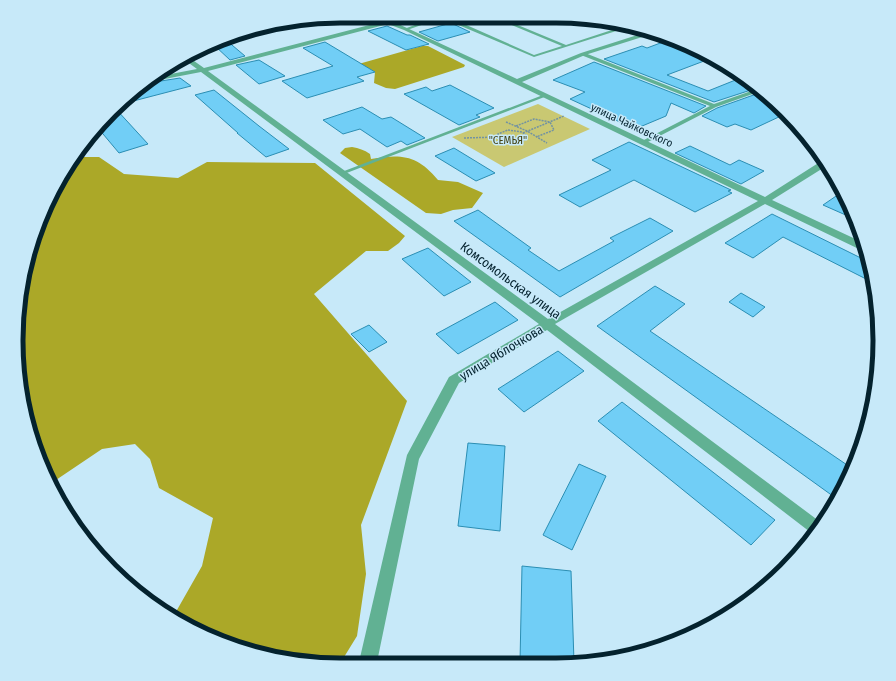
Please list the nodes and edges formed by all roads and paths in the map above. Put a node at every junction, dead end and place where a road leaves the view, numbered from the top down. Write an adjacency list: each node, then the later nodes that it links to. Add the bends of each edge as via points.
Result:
1 (390, 23): 5 (street, улица Чайковского); 11 (street)
2 (423, 23): 5 (lane)
3 (458, 23): 8 (lane, via 534,56)
4 (509, 23): 8 (lane)
5 (406, 29): 13 (street, улица Чайковского)
6 (618, 29): 8 (lane)
7 (642, 35): 9 (street)
8 (566, 46)
9 (583, 54): 13 (street); 16 (lane)
10 (191, 61): 11 (street, Комсомольская улица)
11 (202, 70): 12 (street); 27 (street, Комсомольская улица)
12 (163, 78)
13 (516, 82): 15 (street, улица Чайковского)
14 (753, 92): 16 (lane)
15 (544, 96): 17 (street, улица Чайковского); 27 (lane)
16 (714, 106): 24 (lane)
17 (578, 111): 19 (path); 24 (street, улица Чайковского)
18 (506, 122): 20 (path)
19 (550, 122): 20 (path, via 534,119); 21 (path); 23 (path, via 554,130)
20 (516, 126): 21 (path)
21 (527, 131): 22 (path); 23 (path)
22 (523, 133): 22 (path, via 508,130 497,136 504,143 518,144 527,138)
23 (536, 137): 25 (path)
24 (644, 142): 28 (street, улица Чайковского)
25 (547, 143)
26 (820, 166): 28 (street, улица Яблочкова)
27 (342, 172): 30 (street, Комсомольская улица)
28 (764, 200): 29 (street, улица Чайковского); 30 (street, улица Яблочкова)
29 (858, 245)
30 (547, 324): 31 (street, Комсомольская улица); 32 (street, улица Яблочкова, via 454,380 412,459)
31 (813, 525)
32 (369, 658)

